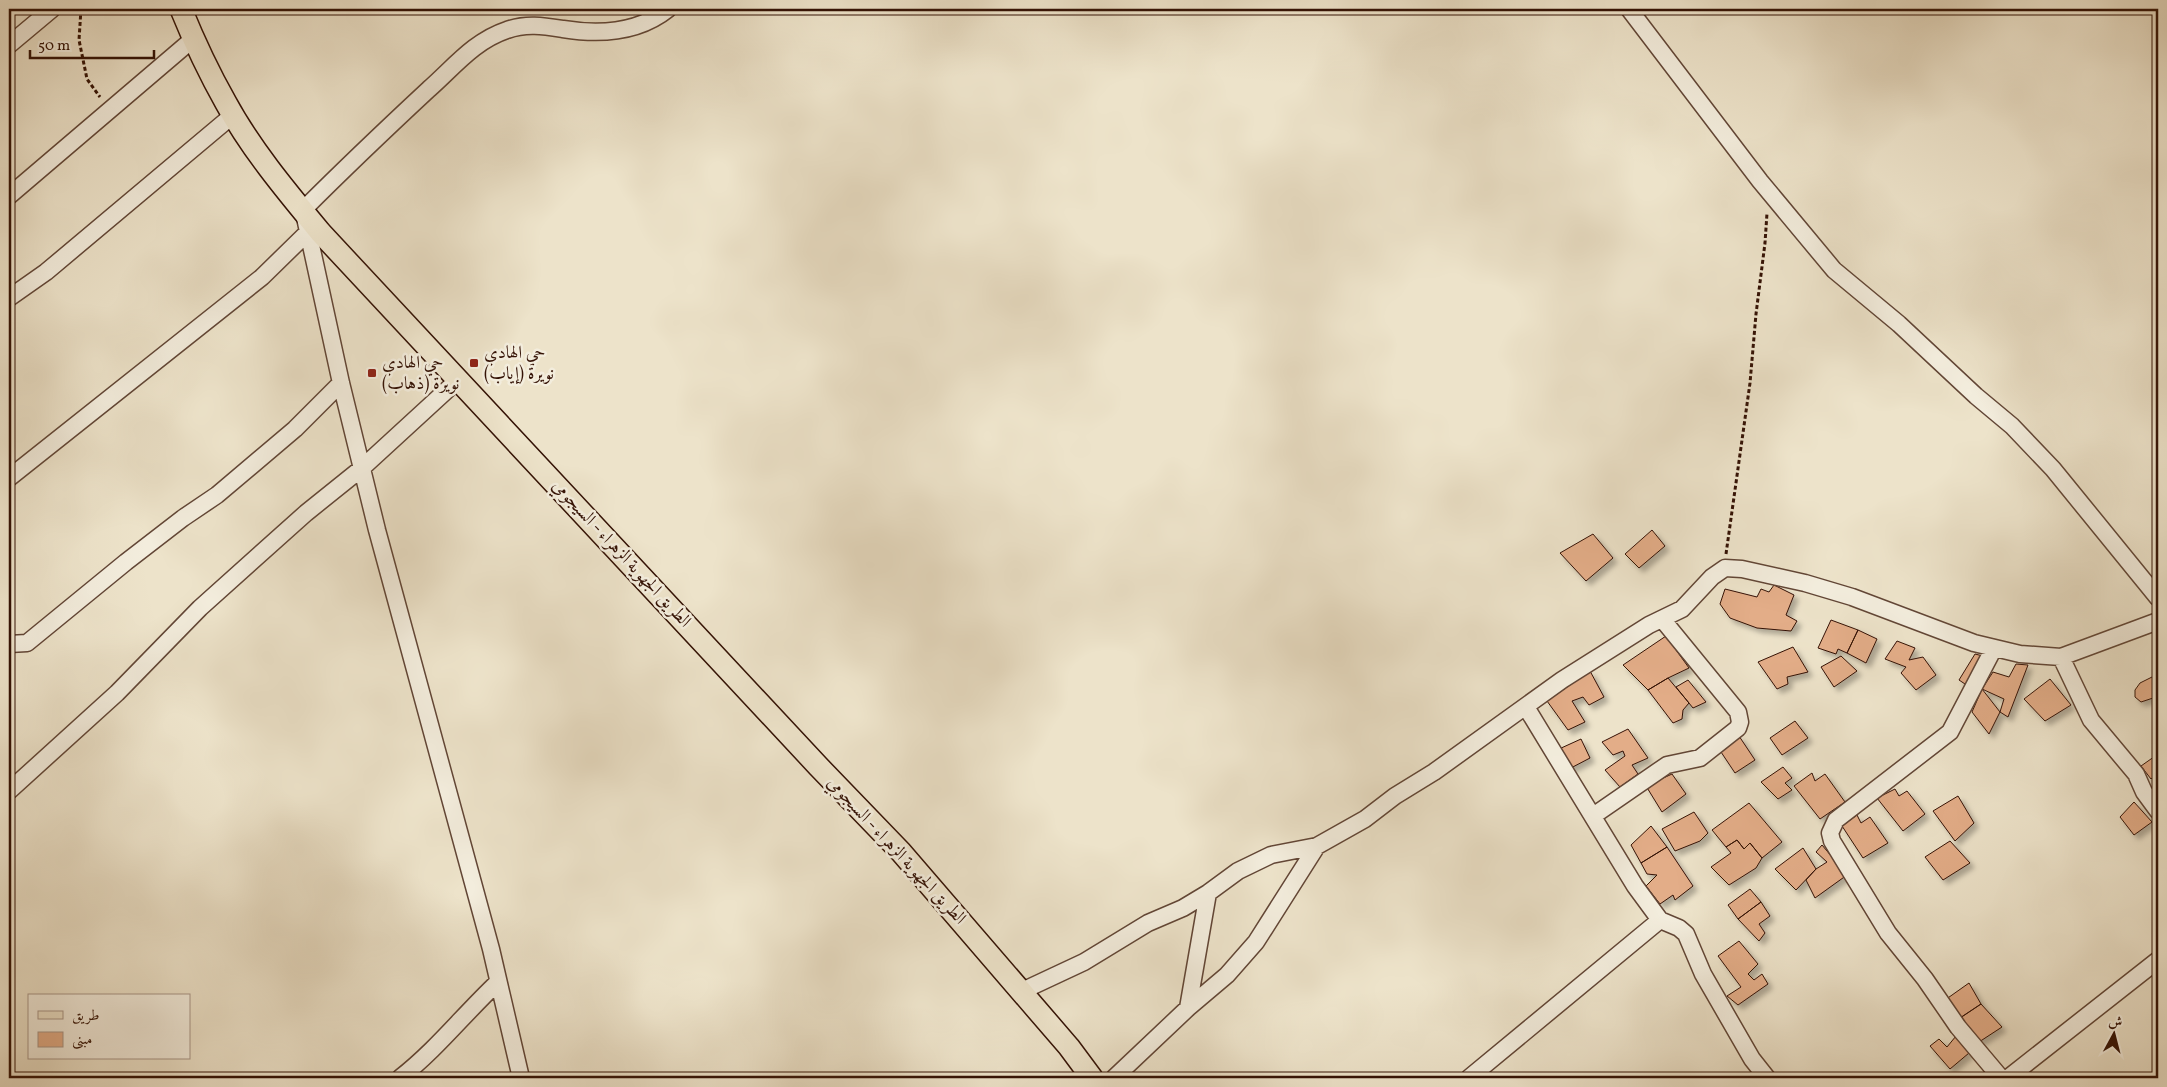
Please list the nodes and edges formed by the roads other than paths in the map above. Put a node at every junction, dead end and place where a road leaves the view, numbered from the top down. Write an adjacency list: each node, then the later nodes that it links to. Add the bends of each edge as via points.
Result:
1 (52, 9): 6 (street)
2 (182, 9): 5 (main road, الطريق الجهوية الزهراء - السيجومي)
3 (668, 9): 9 (street, via 633,29 590,32 540,25 508,30 482,41 384,130)
4 (1629, 9): 15 (street, via 1834,270 2012,426 2053,469)
5 (194, 39): 7 (main road, الطريق الجهوية الزهراء - السيجومي); 8 (street)
6 (9, 46)
7 (233, 115): 9 (main road, الطريق الجهوية الزهراء - السيجومي); 10 (street, via 54,266)
8 (9, 196)
9 (305, 218): 11 (main road, الطريق الجهوية الزهراء - السيجومي); 12 (street); 14 (street, via 262,277)
10 (9, 298)
11 (459, 380): 13 (street); 32 (main road, الطريق الجهوية الزهراء - السيجومي, via 901,852)
12 (341, 383): 13 (street); 19 (street, via 295,429 218,495 126,562)
13 (362, 468): 24 (street, via 306,513 200,608 117,693); 31 (street)
14 (9, 478)
15 (2158, 598)
16 (1662, 618): 20 (street, via 1682,609 1725,568 1742,569 1852,597); 23 (street, via 1562,680); 26 (street, via 1738,712 1738,728 1700,758 1667,765)
17 (2158, 621): 22 (street)
18 (9, 644): 19 (street)
19 (27, 644): 21 (street)
20 (1994, 648): 22 (street); 40 (street, via 1950,732 1836,820 1830,833 1888,933 1958,1027)
21 (9, 657)
22 (2061, 657): 25 (street, via 2091,720 2136,774)
23 (1526, 707): 26 (street); 27 (street, via 1365,819)
24 (9, 791)
25 (2158, 812)
26 (1593, 816): 29 (street, via 1635,886)
27 (1317, 846): 28 (street, via 1271,855 1238,871); 33 (street, via 1256,942 1227,975)
28 (1208, 893): 32 (street, via 1084,962); 33 (street)
29 (1660, 920): 38 (street); 39 (street, via 1686,934 1703,974 1752,1059)
30 (2158, 960): 41 (street)
31 (498, 982): 34 (street, via 463,1016 448,1036); 35 (street)
32 (1022, 991): 36 (main road, الطريق الجهوية الزهراء - السيجومي)
33 (1188, 1008): 37 (street)
34 (400, 1078)
35 (521, 1078)
36 (1092, 1078)
37 (1114, 1078)
38 (1468, 1078)
39 (1767, 1078)
40 (2001, 1078)
41 (2008, 1078)

